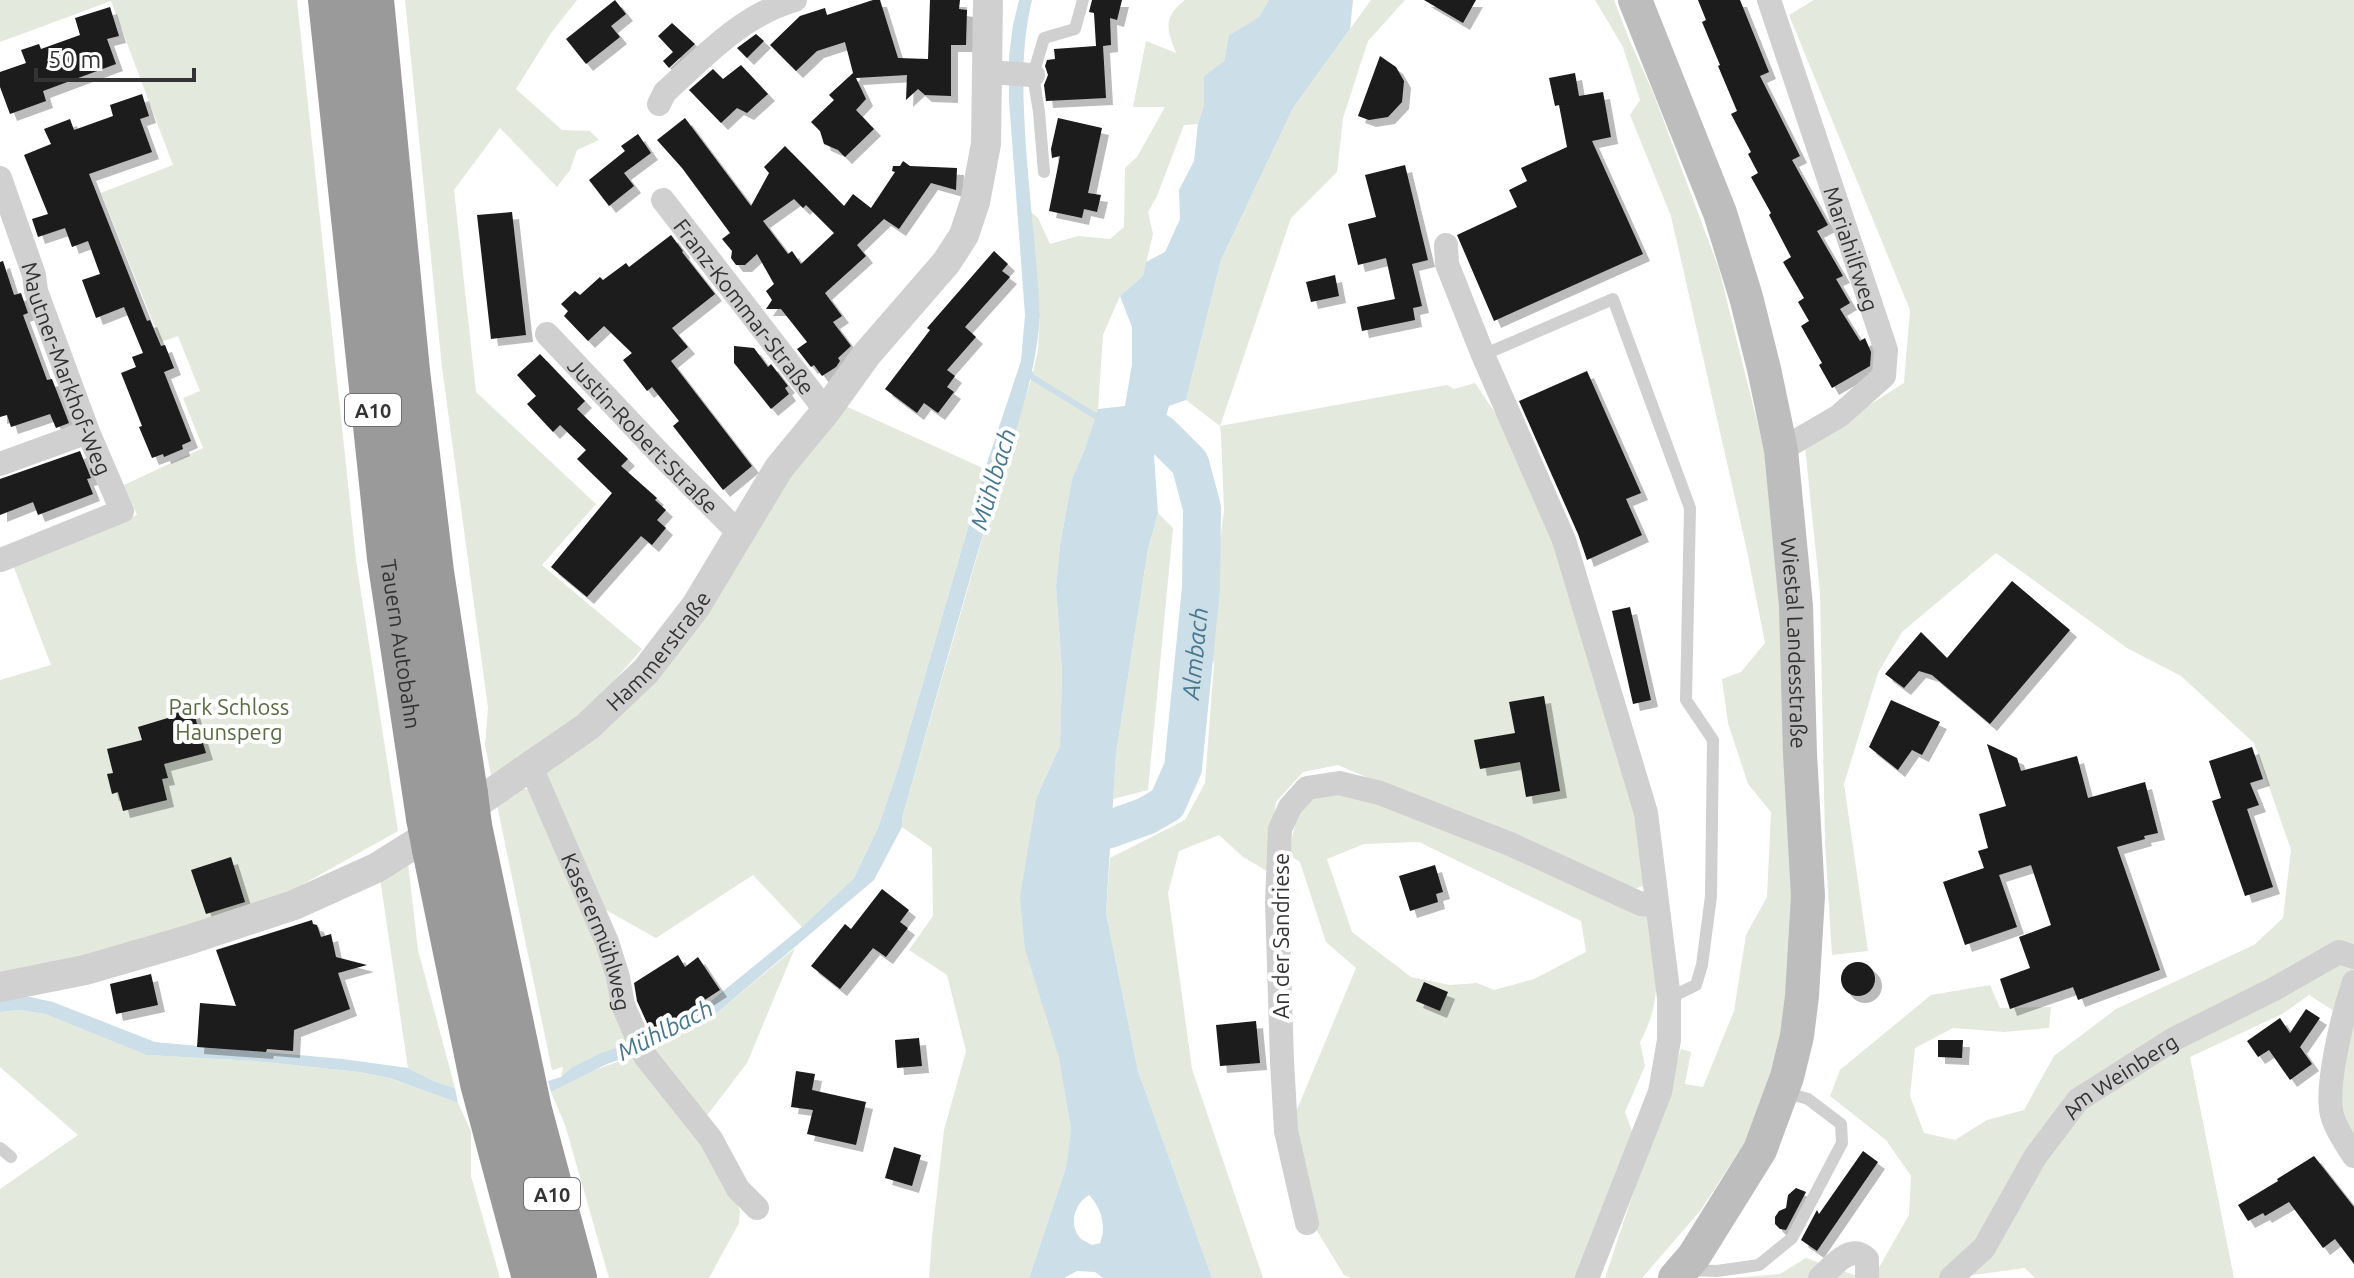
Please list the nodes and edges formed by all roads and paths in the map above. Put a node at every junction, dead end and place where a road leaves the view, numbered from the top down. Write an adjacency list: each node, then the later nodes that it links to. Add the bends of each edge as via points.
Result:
1 (330, 0): 30 (highway, Tauern Autobahn / A10, via 389,558 431,834)
2 (372, 0): 30 (highway, Tauern Autobahn / A10, via 411,402)
3 (795, 0): 10 (street, via 738,28 665,92)
4 (988, 0): 8 (street, Hammerstraße)
5 (1083, 0): 9 (lane, via 1075,29 1044,38)
6 (1635, 0): 19 (main road, Wiestal Landesstraße, via 1720,213 1746,297)
7 (1769, 0): 19 (street, Mariahilfweg, via 1886,350 1884,376 1839,416)
8 (993, 73): 9 (street); 17 (street, Hammerstraße, via 985,157 964,235)
9 (1028, 75): 11 (lane, via 1039,112)
10 (659, 104)
11 (1044, 172)
12 (0, 178): 18 (street, Mautner-Markhof-Weg)
13 (663, 200): 17 (street, Franz-Kommar-Straße)
14 (1446, 245): 16 (street, via 1447,264)
15 (547, 334): 21 (street, Justin-Robert-Straße)
16 (1483, 355): 24 (street, via 1564,540 1583,598 1646,813); 28 (lane, via 1613,299 1690,508 1686,700 1713,740 1711,896 1696,985)
17 (826, 411): 21 (street, Hammerstraße, via 779,468)
18 (88, 432): 20 (street); 22 (street, Mautner-Markhof-Weg, via 122,511)
19 (1781, 450): 29 (main road, Wiestal Landesstraße, via 1796,606 1808,896 1797,1036)
20 (0, 464)
21 (740, 534): 23 (street, Hammerstraße, via 696,606 646,671 587,727)
22 (1, 560)
23 (531, 767): 27 (street, Hammerstraße, via 376,868 294,905 85,970); 34 (street, Kaserermühlweg, via 607,942 623,1005 645,1056 711,1139 738,1189)
24 (1656, 906): 28 (street); 35 (street, An der Sandriese, via 1380,793 1339,783 1307,788 1280,829 1277,902 1286,1131)
25 (2354, 957): 42 (street, Am Weinberg, via 2339,952 2174,1039 2078,1100 2035,1157 1984,1248)
26 (2354, 982): 32 (street, via 2329,1096 2332,1116)
27 (0, 987)
28 (1669, 998): 39 (street, via 1669,1040 1660,1092)
29 (1781, 1091): 36 (main road, Wiestal Landesstraße, via 1760,1150); 36 (lane, via 1808,1099 1841,1124 1842,1143 1792,1238 1759,1265)
30 (506, 1096): 37 (highway, Tauern Autobahn / A10); 38 (highway, Tauern Autobahn / A10)
31 (0, 1148): 33 (lane)
32 (2354, 1156)
33 (11, 1157)
34 (757, 1208)
35 (1307, 1223)
36 (1678, 1274)
37 (534, 1278)
38 (575, 1278)
39 (1587, 1278)
40 (1820, 1278): 41 (street, via 1852,1252 1867,1259)
41 (1867, 1278)
42 (1951, 1278)

